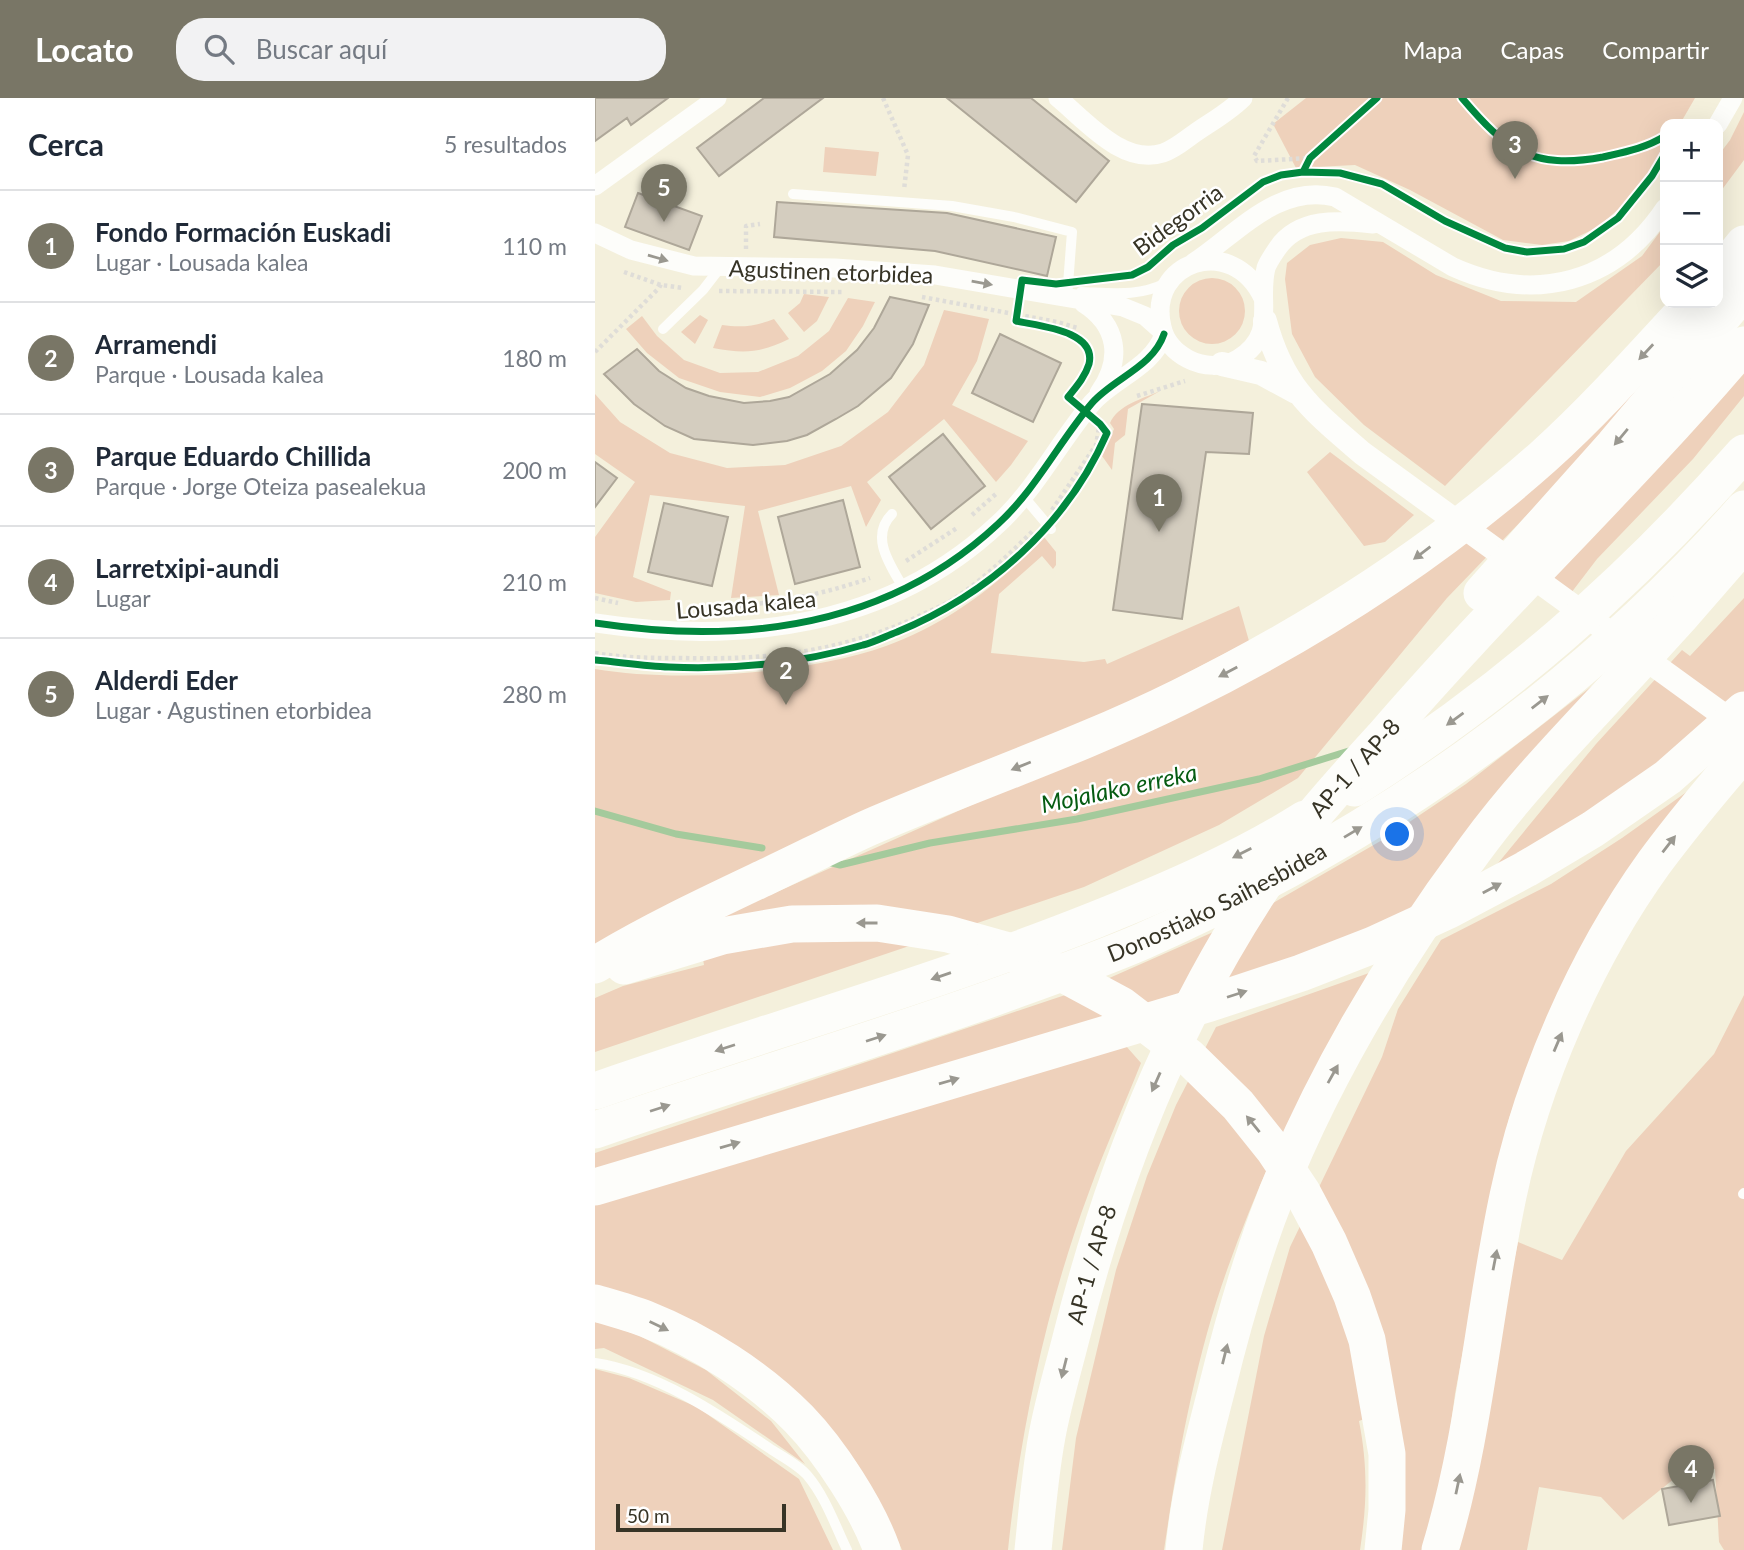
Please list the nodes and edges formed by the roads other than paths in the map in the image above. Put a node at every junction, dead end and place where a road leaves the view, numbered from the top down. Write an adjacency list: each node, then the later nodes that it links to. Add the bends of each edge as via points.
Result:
1 (717, 98): 6 (street)
2 (1058, 98): 3 (street, via 1117,147 1145,155 1174,147)
3 (1243, 98)
4 (1733, 98): 5 (street)
5 (1721, 119)
6 (595, 186)
7 (793, 194): 17 (lane, via 952,205 1072,232)
8 (1660, 214): 9 (street, via 1641,239 1604,266 1538,286 1473,276)
9 (1382, 225): 12 (street, via 1335,197 1301,194 1269,207); 19 (street, via 1319,222 1283,240 1266,266)
10 (595, 233): 13 (street, Agustinen etorbidea, one-way to 13, via 670,262)
11 (1744, 244): 14 (highway)
12 (1193, 263): 15 (street); 19 (street, via 1208,260 1236,265 1257,284)
13 (720, 267): 17 (street, Agustinen etorbidea, one-way to 17, via 935,275); 20 (lane)
14 (1723, 270)
15 (1173, 278): 17 (lane, via 1131,294 1072,288); 21 (street, via 1160,303)
16 (1744, 291): 33 (highway, one-way to 33)
17 (1069, 293): 21 (street, Agustinen etorbidea, via 1135,311); 25 (street, Agustinen etorbidea, via 1101,317 1112,337 1112,371)
18 (1687, 308): 38 (highway, one-way to 38, via 1543,457 1405,566 1317,622 1180,698 867,829 653,930)
19 (1264, 309): 23 (street, via 1254,345); 24 (street, via 1277,358)
20 (663, 329)
21 (1163, 333): 23 (street, via 1182,356 1208,366); 25 (street, Lousada kalea, via 1153,353)
22 (1744, 345): 33 (highway, AP-1 / AP-8, via 1648,454)
23 (1223, 365): 24 (street, via 1261,373)
24 (1296, 392): 36 (street, via 1362,453)
25 (1090, 406): 27 (street, Lousada kalea)
26 (1744, 453): 40 (highway, Donostiako Saihesbidea, one-way to 40, via 1639,565 1529,663 1442,729 1292,828 1179,884 1047,939)
27 (1024, 497): 30 (lane); 32 (street, Lousada kalea, via 971,547)
28 (1744, 509): 41 (highway, Donostiako Saihesbidea, one-way to 28, via 1060,974 1210,910 1302,863 1472,754 1551,693 1608,645)
29 (892, 514): 32 (lane, via 884,522 880,538)
30 (1050, 527)
31 (1744, 543): 48 (highway, one-way to 31, via 1187,1511 1247,1277 1292,1158 1324,1090 1374,1002 1476,848)
32 (904, 590): 34 (street, Lousada kalea, via 827,618 768,628 666,631)
33 (1491, 601): 47 (highway, AP-1 / AP-8, one-way to 47, via 1430,682 1300,833 1255,898 1174,1042 1137,1125 1092,1257 1047,1436)
34 (595, 623)
35 (1744, 710): 42 (highway, one-way to 35, via 1210,1003 1373,945 1460,904 1593,829 1668,777)
36 (1744, 730)
37 (1744, 752): 50 (highway, one-way to 37, via 1466,1446 1508,1194 1552,1055 1580,988 1615,924 1654,864)
38 (595, 965)
39 (595, 978): 49 (highway, one-way to 39, via 1387,1454 1367,1340 1329,1243 1302,1192 1238,1105 1189,1057 1121,1005 1005,950 947,934 877,923 792,924 722,936)
40 (595, 1091)
41 (595, 1130)
42 (595, 1187)
43 (595, 1303): 46 (highway, one-way to 46, via 647,1320 703,1347 799,1419 842,1475)
44 (595, 1363): 45 (lane, via 620,1367 670,1388 804,1472 818,1489)
45 (847, 1550)
46 (882, 1550)
47 (1033, 1550)
48 (1184, 1550)
49 (1384, 1550)
50 (1440, 1550)

